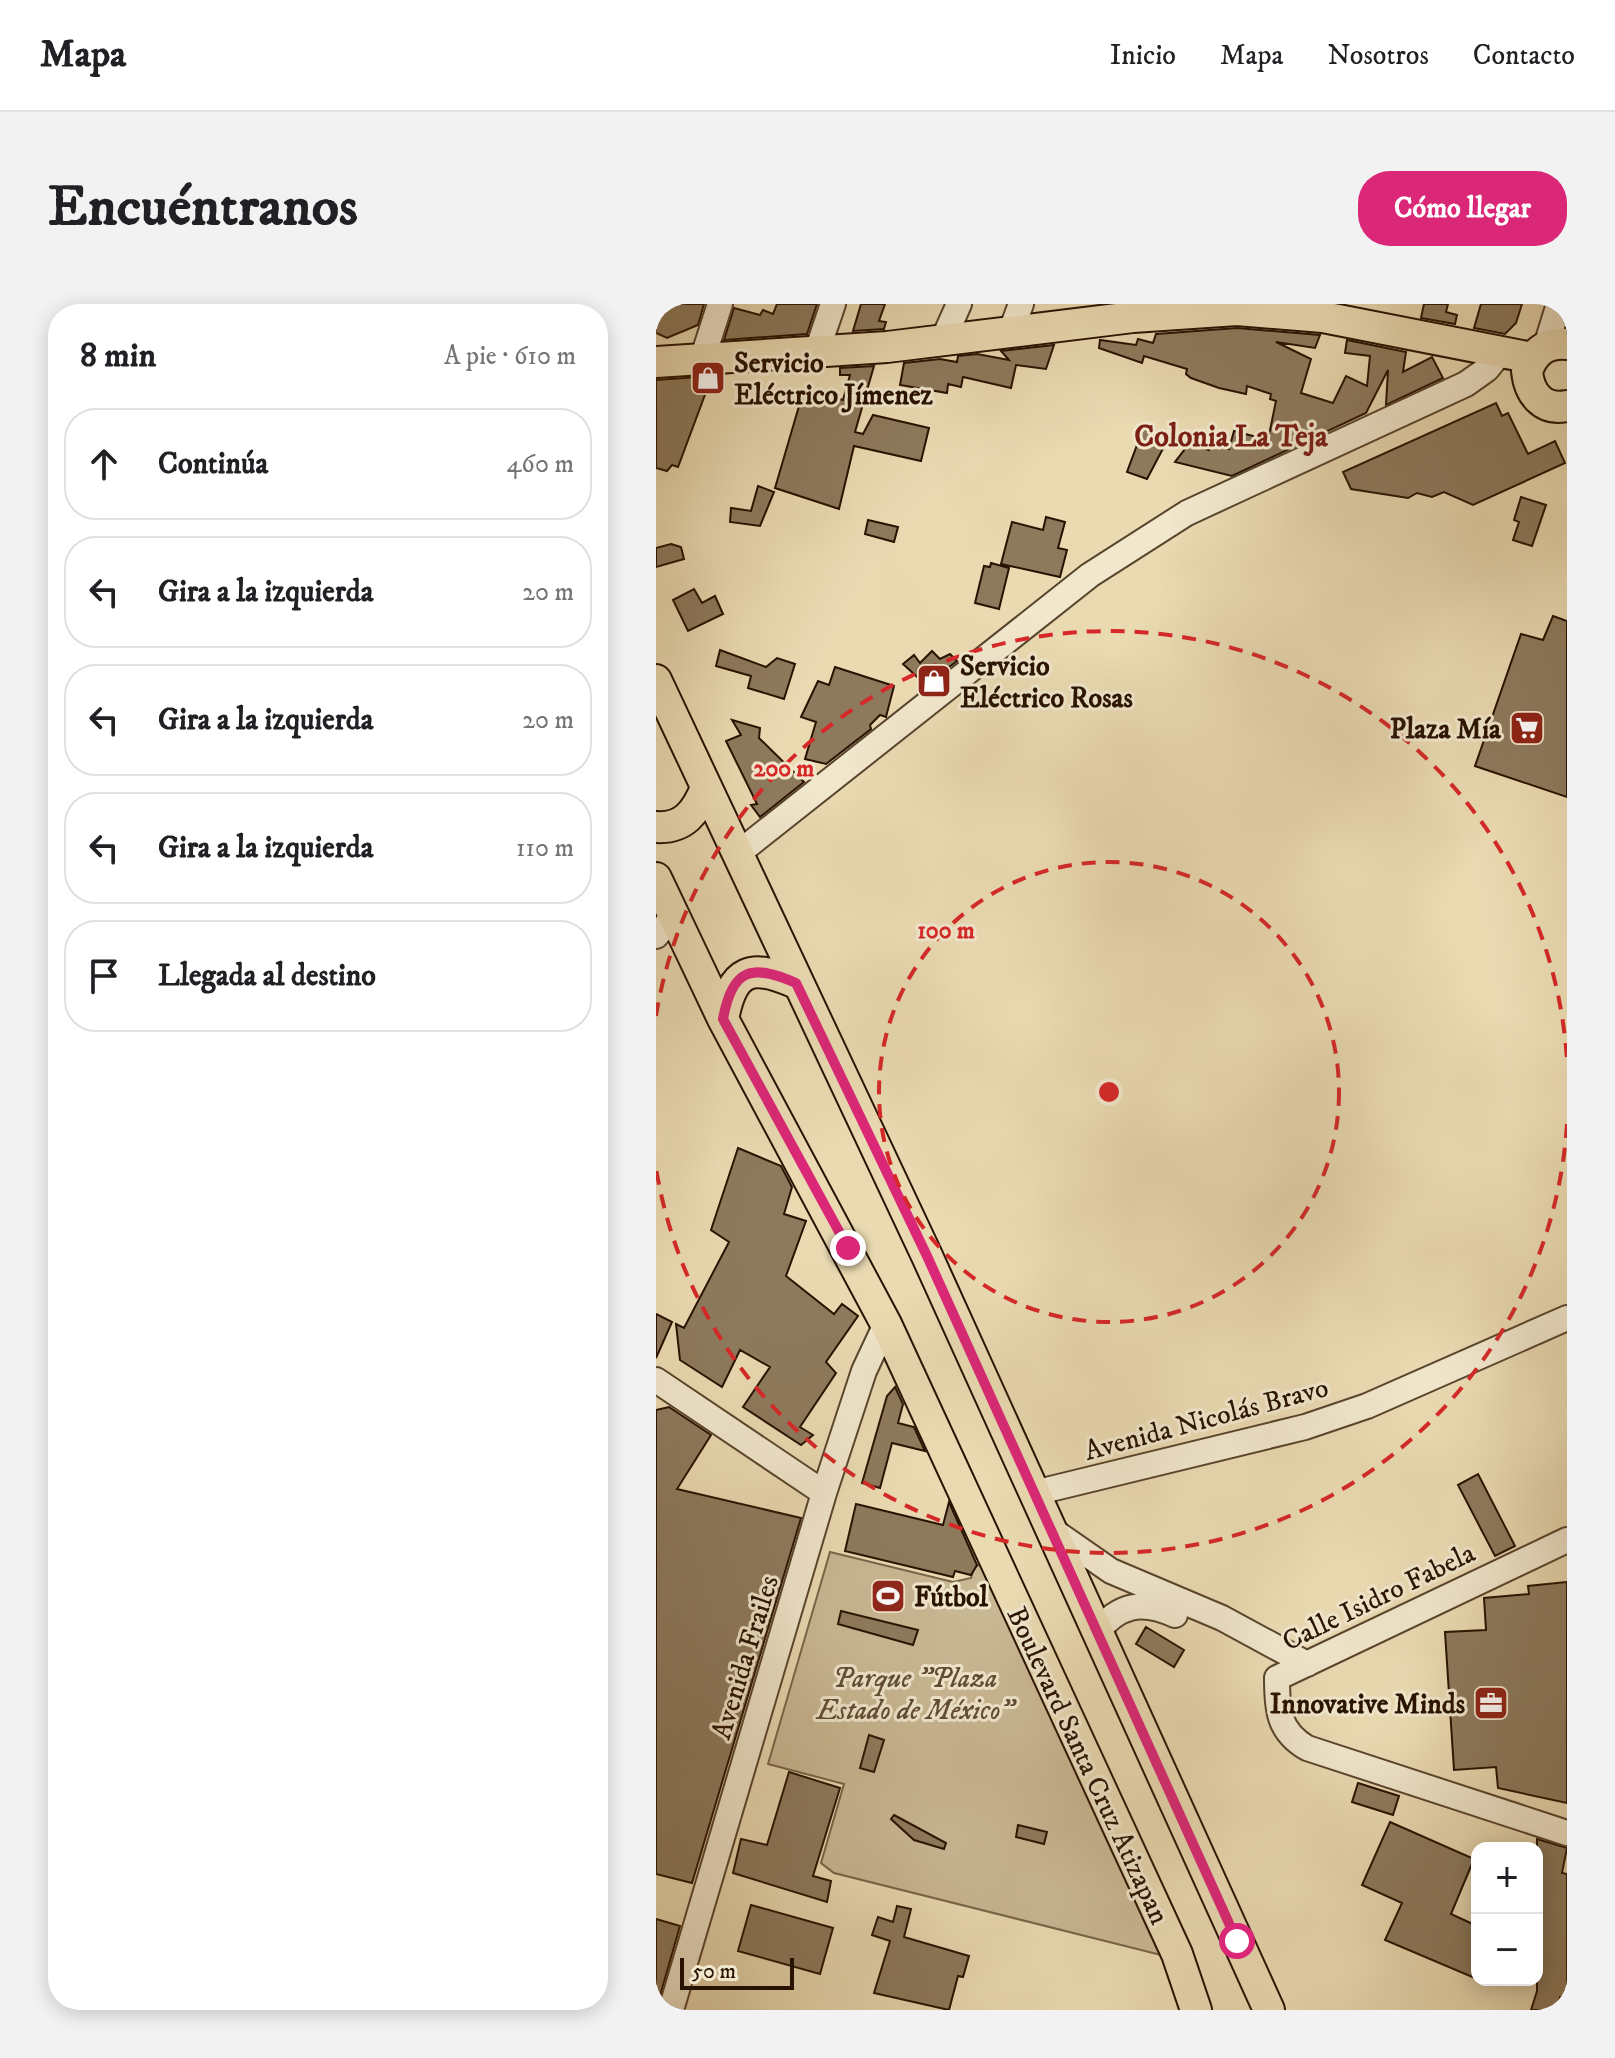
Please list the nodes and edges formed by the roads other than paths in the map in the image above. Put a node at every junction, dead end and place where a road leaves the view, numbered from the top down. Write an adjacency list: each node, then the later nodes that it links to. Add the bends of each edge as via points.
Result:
1 (720, 304): 13 (street)
2 (833, 304): 12 (street)
3 (959, 304): 9 (street)
4 (1559, 304): 10 (street)
5 (1238, 307): 6 (main road); 7 (main road)
6 (1135, 310): 8 (main road)
7 (1325, 310): 11 (main road)
8 (1016, 318): 9 (main road)
9 (943, 340): 12 (main road)
10 (1548, 349): 11 (main road); 15 (main road, via 1527,371 1535,396 1546,405)
11 (1500, 353): 19 (street, via 1466,384 1246,483 1143,539 1090,575)
12 (816, 354): 13 (main road)
13 (702, 360): 14 (main road)
14 (656, 362)
15 (1567, 406)
16 (656, 680): 17 (main road)
17 (706, 788): 18 (main road, via 691,816 680,824); 19 (main road)
18 (656, 827)
19 (736, 855): 22 (main road)
20 (656, 878): 21 (main road, Boulevard Santa Cruz Atizapan)
21 (665, 926): 23 (main road, Boulevard Santa Cruz Atizapan)
22 (796, 983): 23 (main road, via 759,971 746,974 729,990); 28 (main road)
23 (723, 1019): 25 (main road, Boulevard Santa Cruz Atizapan)
24 (1567, 1318): 28 (street, Avenida Nicolás Bravo, via 1367,1406 1305,1427)
25 (886, 1324): 27 (street, Avenida Frailes, via 864,1371); 36 (main road, Boulevard Santa Cruz Atizapan, via 1177,1954)
26 (656, 1380): 27 (street)
27 (824, 1493): 35 (street, Avenida Frailes)
28 (1034, 1493): 29 (main road)
29 (1049, 1528): 31 (main road); 32 (street, via 1111,1571 1222,1618)
30 (1567, 1540): 32 (street, Calle Isidro Fabela)
31 (1096, 1633): 33 (street, via 1121,1608 1149,1605 1239,1644); 37 (main road)
32 (1307, 1664): 33 (street, Calle Isidro Fabela)
33 (1277, 1678): 34 (street, Calle Isidro Fabela, via 1283,1727 1307,1748)
34 (1567, 1833)
35 (671, 2010)
36 (1196, 2010)
37 (1269, 2010)

